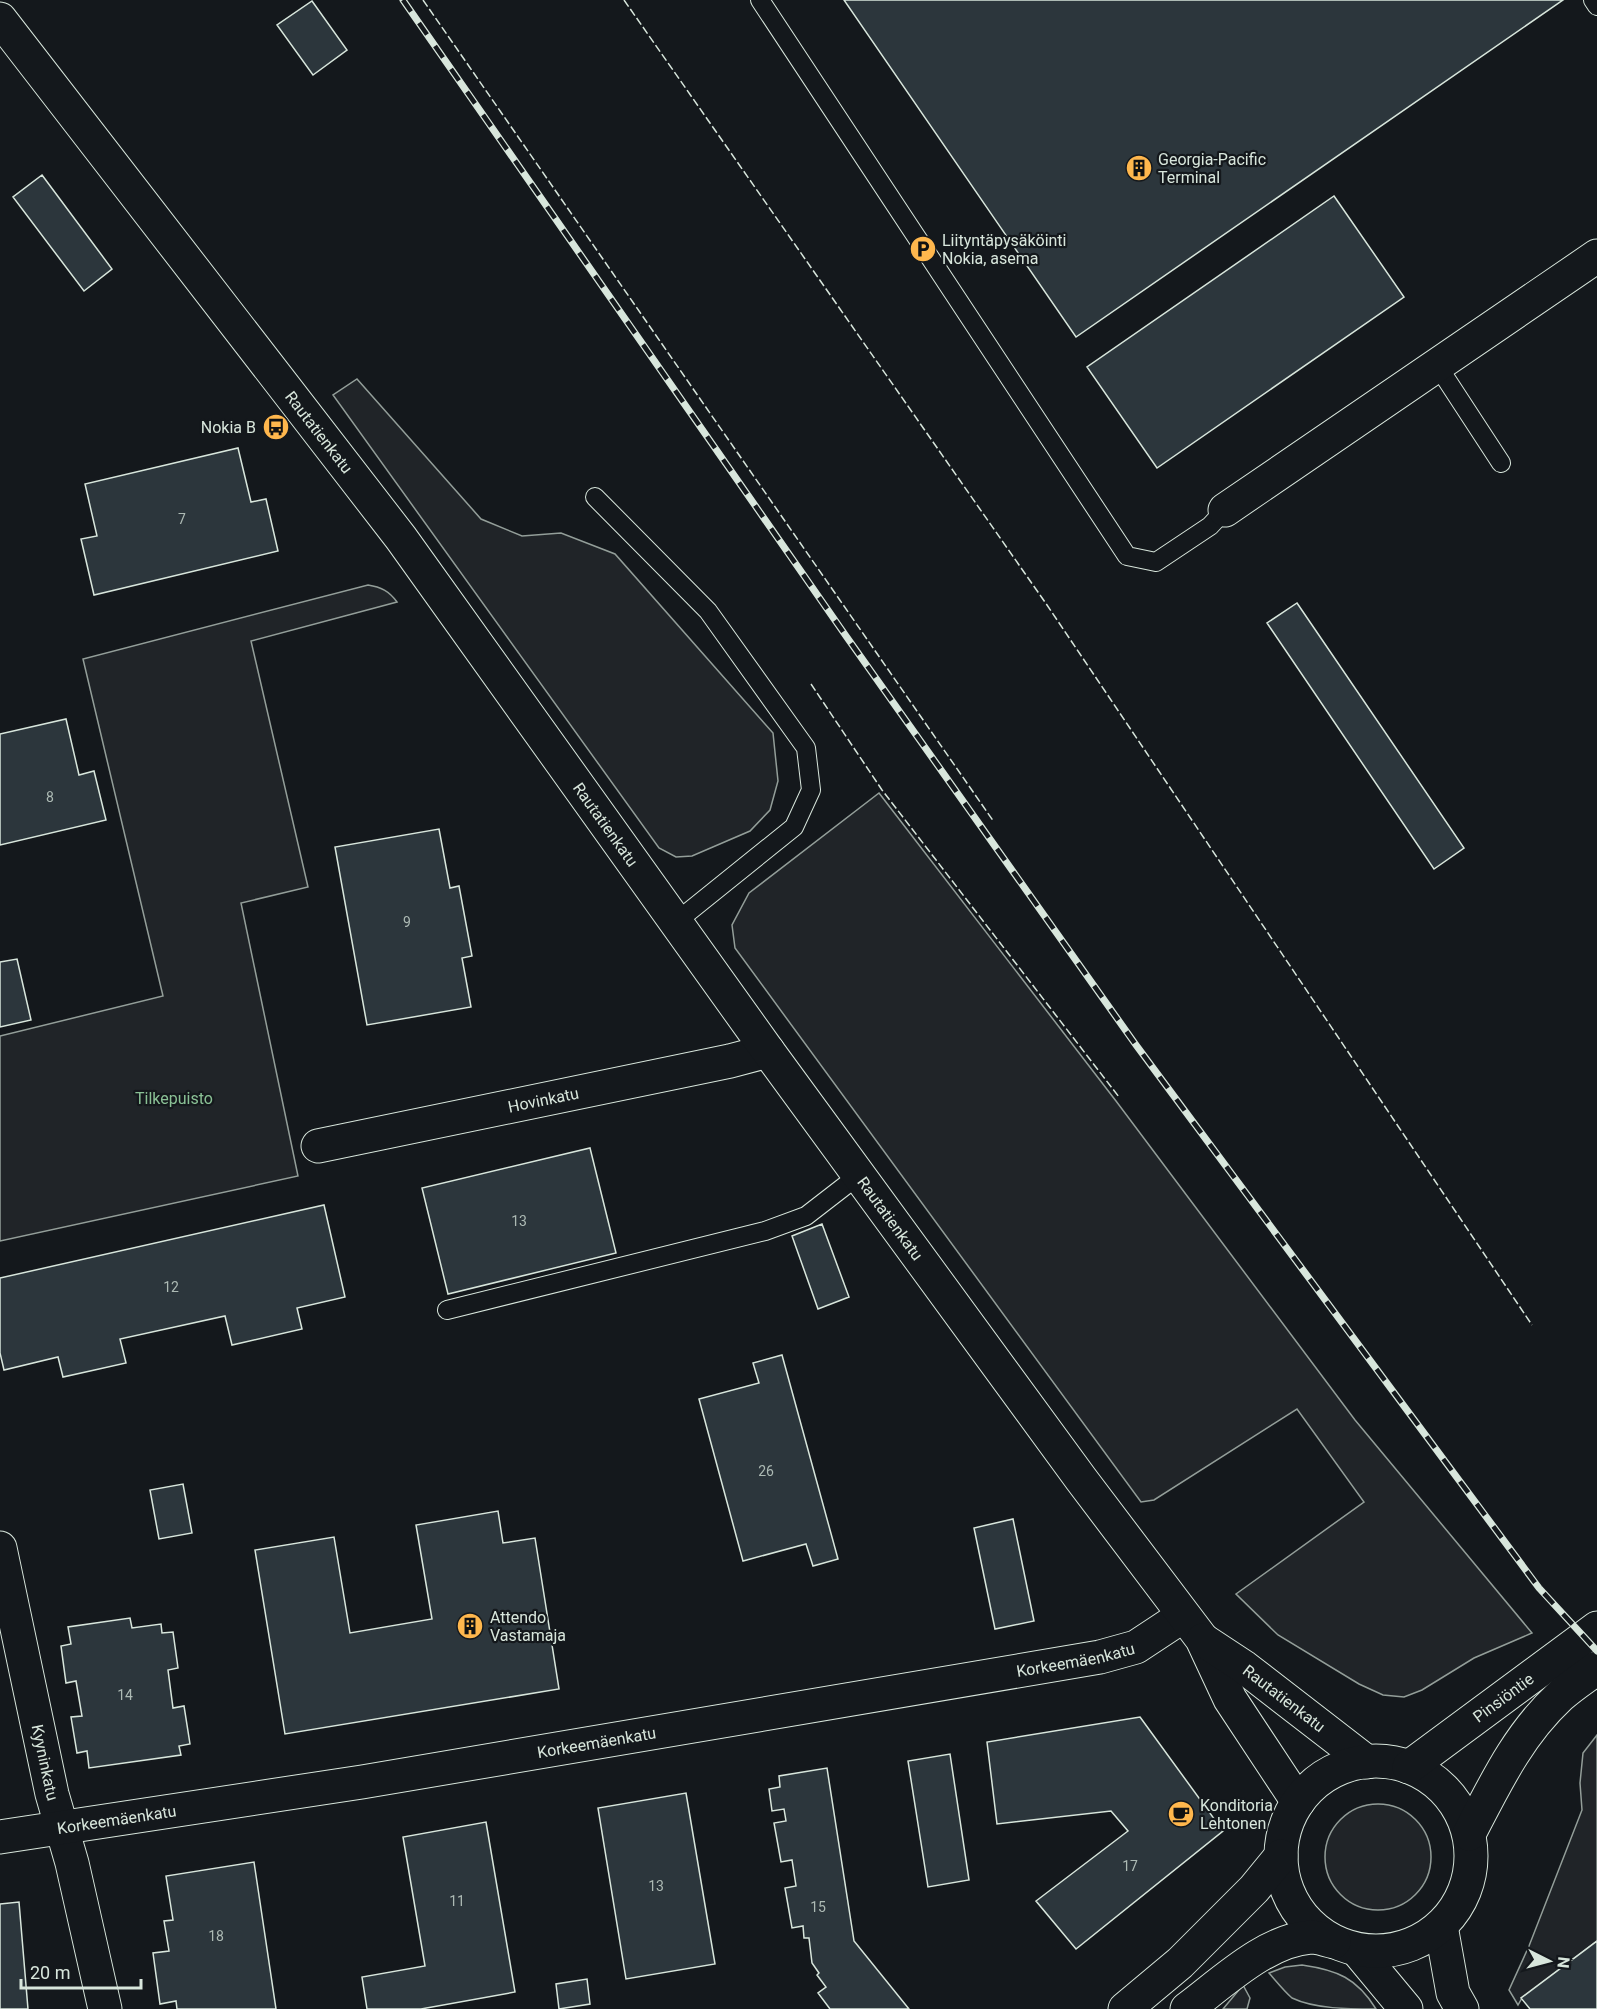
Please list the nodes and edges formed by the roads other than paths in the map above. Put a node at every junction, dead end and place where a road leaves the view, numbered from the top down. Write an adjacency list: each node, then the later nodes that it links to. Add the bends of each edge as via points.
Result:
1 (760, 0): 9 (lane, via 1127,555 1156,562 1210,526)
2 (1593, 0): 3 (lane)
3 (1597, 6)
4 (3, 31): 10 (street, Rautatienkatu, via 401,538)
5 (1597, 255): 6 (street)
6 (1437, 365): 7 (lane); 9 (street)
7 (1501, 463)
8 (595, 497): 10 (lane, via 708,611 806,748 811,790 794,827)
9 (1225, 510)
10 (676, 922): 11 (street, Rautatienkatu)
11 (768, 1051): 12 (street, Hovinkatu); 13 (street, Rautatienkatu)
12 (318, 1146)
13 (859, 1175): 14 (lane, via 806,1216 765,1232); 16 (street, Rautatienkatu)
14 (447, 1310)
15 (0, 1548): 22 (street, Kyyninkatu)
16 (1192, 1627): 19 (street, Rautatienkatu); 21 (street, Rautatienkatu, via 1230,1699); 22 (street, Korkeemäenkatu, via 1100,1657 362,1782)
17 (1597, 1628): 20 (street, Pinsiöntie)
18 (1597, 1668): 23 (street, via 1561,1695 1535,1724 1505,1763)
19 (1367, 1762): 20 (street); 21 (street, via 1340,1768 1316,1782)
20 (1409, 1767): 23 (street, via 1436,1782 1457,1805)
21 (1298, 1803): 25 (street, via 1285,1828)
22 (62, 1828): 24 (street, Korkeemäenkatu); 28 (street, Kyyninkatu)
23 (1469, 1834): 26 (street, via 1467,1884 1457,1907)
24 (0, 1837)
25 (1281, 1856): 27 (street, via 1285,1884 1297,1910 1313,1928); 29 (street, via 1254,1890 1180,1963)
26 (1441, 1926): 27 (street, via 1416,1943 1388,1951); 32 (street, via 1453,1993)
27 (1346, 1946): 30 (street, via 1312,1937 1285,1943 1252,1960); 31 (street)
28 (105, 2009)
29 (1125, 2009)
30 (1187, 2009)
31 (1406, 2009)
32 (1462, 2009)

